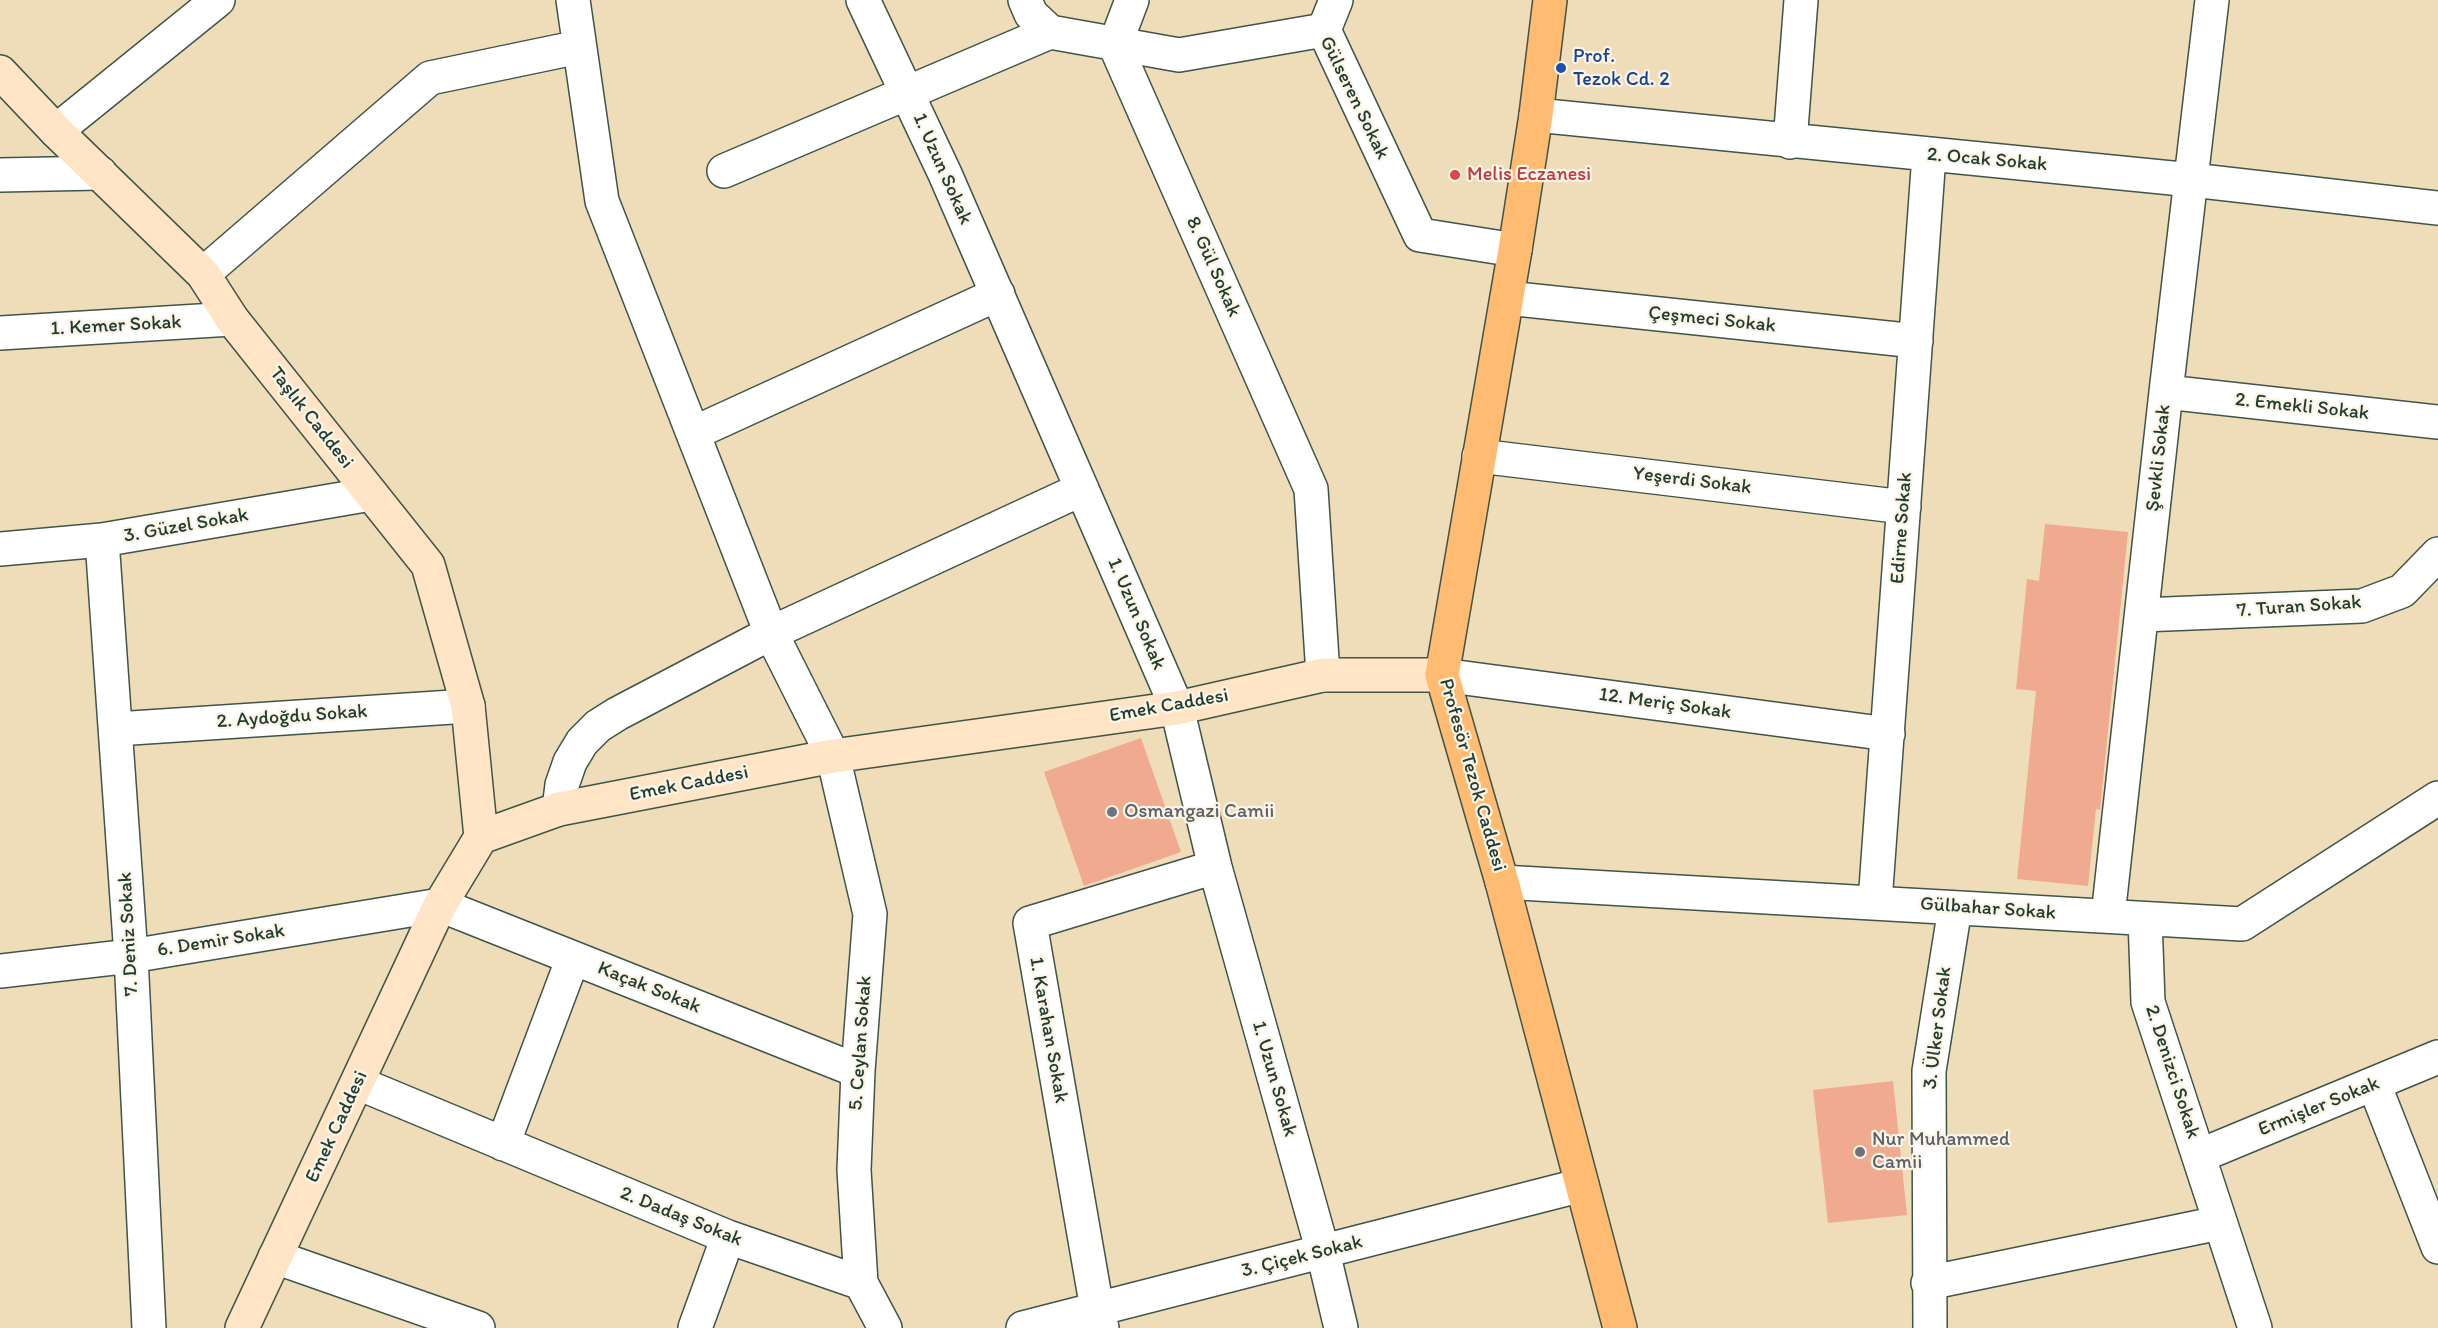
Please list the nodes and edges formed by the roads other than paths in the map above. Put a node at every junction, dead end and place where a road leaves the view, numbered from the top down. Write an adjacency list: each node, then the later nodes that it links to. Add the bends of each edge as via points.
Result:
1 (218, 0): 17 (street)
2 (573, 0): 13 (street, 5. Ceylan Sokak)
3 (863, 0): 15 (street, 1. Uzun Sokak)
4 (1025, 0): 11 (street, via 1031,15)
5 (1132, 0): 12 (street)
6 (1336, 0): 10 (street)
7 (1550, 0): 16 (main road, Profesör Tezok Caddesi)
8 (1801, 0): 18 (street)
9 (2212, 0): 23 (street, Şevkli Sokak)
10 (1324, 30): 12 (street, Gülseren Sokak, via 1179,55); 25 (street, Gülseren Sokak, via 1420,235)
11 (1050, 32): 12 (street, Gülseren Sokak); 15 (street)
12 (1115, 45): 44 (street, 8. Gül Sokak, via 1311,489)
13 (579, 47): 26 (street, via 429,78); 34 (street, 5. Ceylan Sokak, via 602,201)
14 (0, 72): 17 (street, Taşlık Caddesi)
15 (907, 93): 20 (street); 27 (street, 1. Uzun Sokak)
16 (1536, 115): 18 (street, 2. Ocak Sokak); 25 (main road, Profesör Tezok Caddesi)
17 (56, 131): 21 (street, Taşlık Caddesi)
18 (1790, 142): 19 (street, 2. Ocak Sokak)
19 (1929, 155): 23 (street, 2. Ocak Sokak); 31 (street, Edirne Sokak)
20 (724, 171)
21 (100, 173): 22 (street); 26 (street, Taşlık Caddesi)
22 (0, 175)
23 (2192, 180): 24 (street, 2. Ocak Sokak); 32 (street, Şevkli Sokak)
24 (2438, 208)
25 (1515, 250): 28 (main road, Profesör Tezok Caddesi)
26 (203, 274): 29 (street, Taşlık Caddesi)
27 (998, 294): 34 (street); 36 (street, 1. Uzun Sokak)
28 (1507, 298): 31 (street, Çeşmeci Sokak); 35 (main road, Profesör Tezok Caddesi)
29 (232, 319): 30 (street, 1. Kemer Sokak); 37 (street, Taşlık Caddesi)
30 (0, 333)
31 (1916, 341): 38 (street, Edirne Sokak)
32 (2166, 392): 33 (street, 2. Emekli Sokak); 42 (street, Şevkli Sokak)
33 (2438, 422)
34 (694, 433): 43 (street, 5. Ceylan Sokak)
35 (1479, 456): 38 (street, Yeşerdi Sokak); 45 (main road, Profesör Tezok Caddesi)
36 (1082, 489): 43 (street); 47 (street, 1. Uzun Sokak)
37 (371, 494): 39 (street, 3. Güzel Sokak); 46 (street, Taşlık Caddesi, via 428,565)
38 (1904, 507): 49 (street, Edirne Sokak)
39 (102, 540): 40 (street, 3. Güzel Sokak); 48 (street, 7. Deniz Sokak)
40 (0, 549)
41 (2438, 554): 42 (street, 7. Turan Sokak, via 2402,591 2362,606)
42 (2142, 615): 59 (street, Şevkli Sokak)
43 (771, 633): 50 (street, 5. Ceylan Sokak); 52 (street, via 598,726 570,762 562,785)
44 (1323, 675): 45 (street, Emek Caddesi); 47 (street, Emek Caddesi)
45 (1442, 675): 49 (street, 12. Meriç Sokak); 55 (main road, Profesör Tezok Caddesi)
46 (468, 706): 48 (street, 2. Aydoğdu Sokak); 53 (street, Taşlık Caddesi)
47 (1177, 708): 50 (street, Emek Caddesi); 54 (street, 1. Uzun Sokak)
48 (116, 729): 61 (street, 7. Deniz Sokak)
49 (1888, 734): 56 (street, Edirne Sokak)
50 (833, 756): 52 (street, Emek Caddesi); 65 (street, 5. Ceylan Sokak, via 870,914)
51 (2438, 798): 60 (street, Gülbahar Sokak, via 2242,924)
52 (560, 809): 53 (street, Emek Caddesi)
53 (481, 837): 57 (street, Emek Caddesi)
54 (1215, 867): 74 (street, 1. Uzun Sokak); 78 (street, 1. Karahan Sokak, via 1030,923)
55 (1502, 882): 56 (street, Gülbahar Sokak); 70 (main road, Profesör Tezok Caddesi)
56 (1875, 902): 58 (street, Gülbahar Sokak)
57 (440, 905): 61 (street, 6. Demir Sokak); 62 (street, Kaçak Sokak); 66 (street, Emek Caddesi)
58 (1955, 908): 59 (street, Gülbahar Sokak); 77 (street, 3. Ülker Sokak, via 1929,1071)
59 (2108, 916): 60 (street, Gülbahar Sokak)
60 (2145, 919): 69 (street, 2. Denizci Sokak, via 2148,1002)
61 (131, 956): 63 (street, 6. Demir Sokak); 79 (street, 7. Deniz Sokak)
62 (573, 958): 65 (street, Kaçak Sokak); 68 (street)
63 (0, 970)
64 (2438, 1057): 67 (street, Ermişler Sokak)
65 (858, 1071): 76 (street, 5. Ceylan Sokak, via 854,1170)
66 (358, 1083): 68 (street, 2. Dadaş Sokak); 75 (street, Emek Caddesi)
67 (2374, 1084): 69 (street, Ermişler Sokak); 73 (street)
68 (503, 1144): 72 (street, 2. Dadaş Sokak)
69 (2199, 1156): 71 (street, 2. Denizci Sokak)
70 (1582, 1185): 74 (street, 3. Çiçek Sokak); 86 (main road, Profesör Tezok Caddesi)
71 (2219, 1223): 77 (street); 88 (street, 2. Denizci Sokak)
72 (728, 1237): 76 (street, 2. Dadaş Sokak); 82 (street)
73 (2438, 1247)
74 (1323, 1252): 78 (street, 3. Çiçek Sokak); 85 (street, 1. Uzun Sokak)
75 (275, 1257): 80 (street, Emek Caddesi); 81 (street)
76 (861, 1283): 83 (street, 5. Ceylan Sokak)
77 (1928, 1283): 87 (street, 3. Ülker Sokak)
78 (1100, 1318): 84 (street, 3. Çiçek Sokak)
79 (149, 1328)
80 (242, 1328)
81 (478, 1328)
82 (695, 1328)
83 (885, 1328)
84 (1023, 1328)
85 (1341, 1328)
86 (1620, 1328)
87 (1930, 1328)
88 (2254, 1328)

